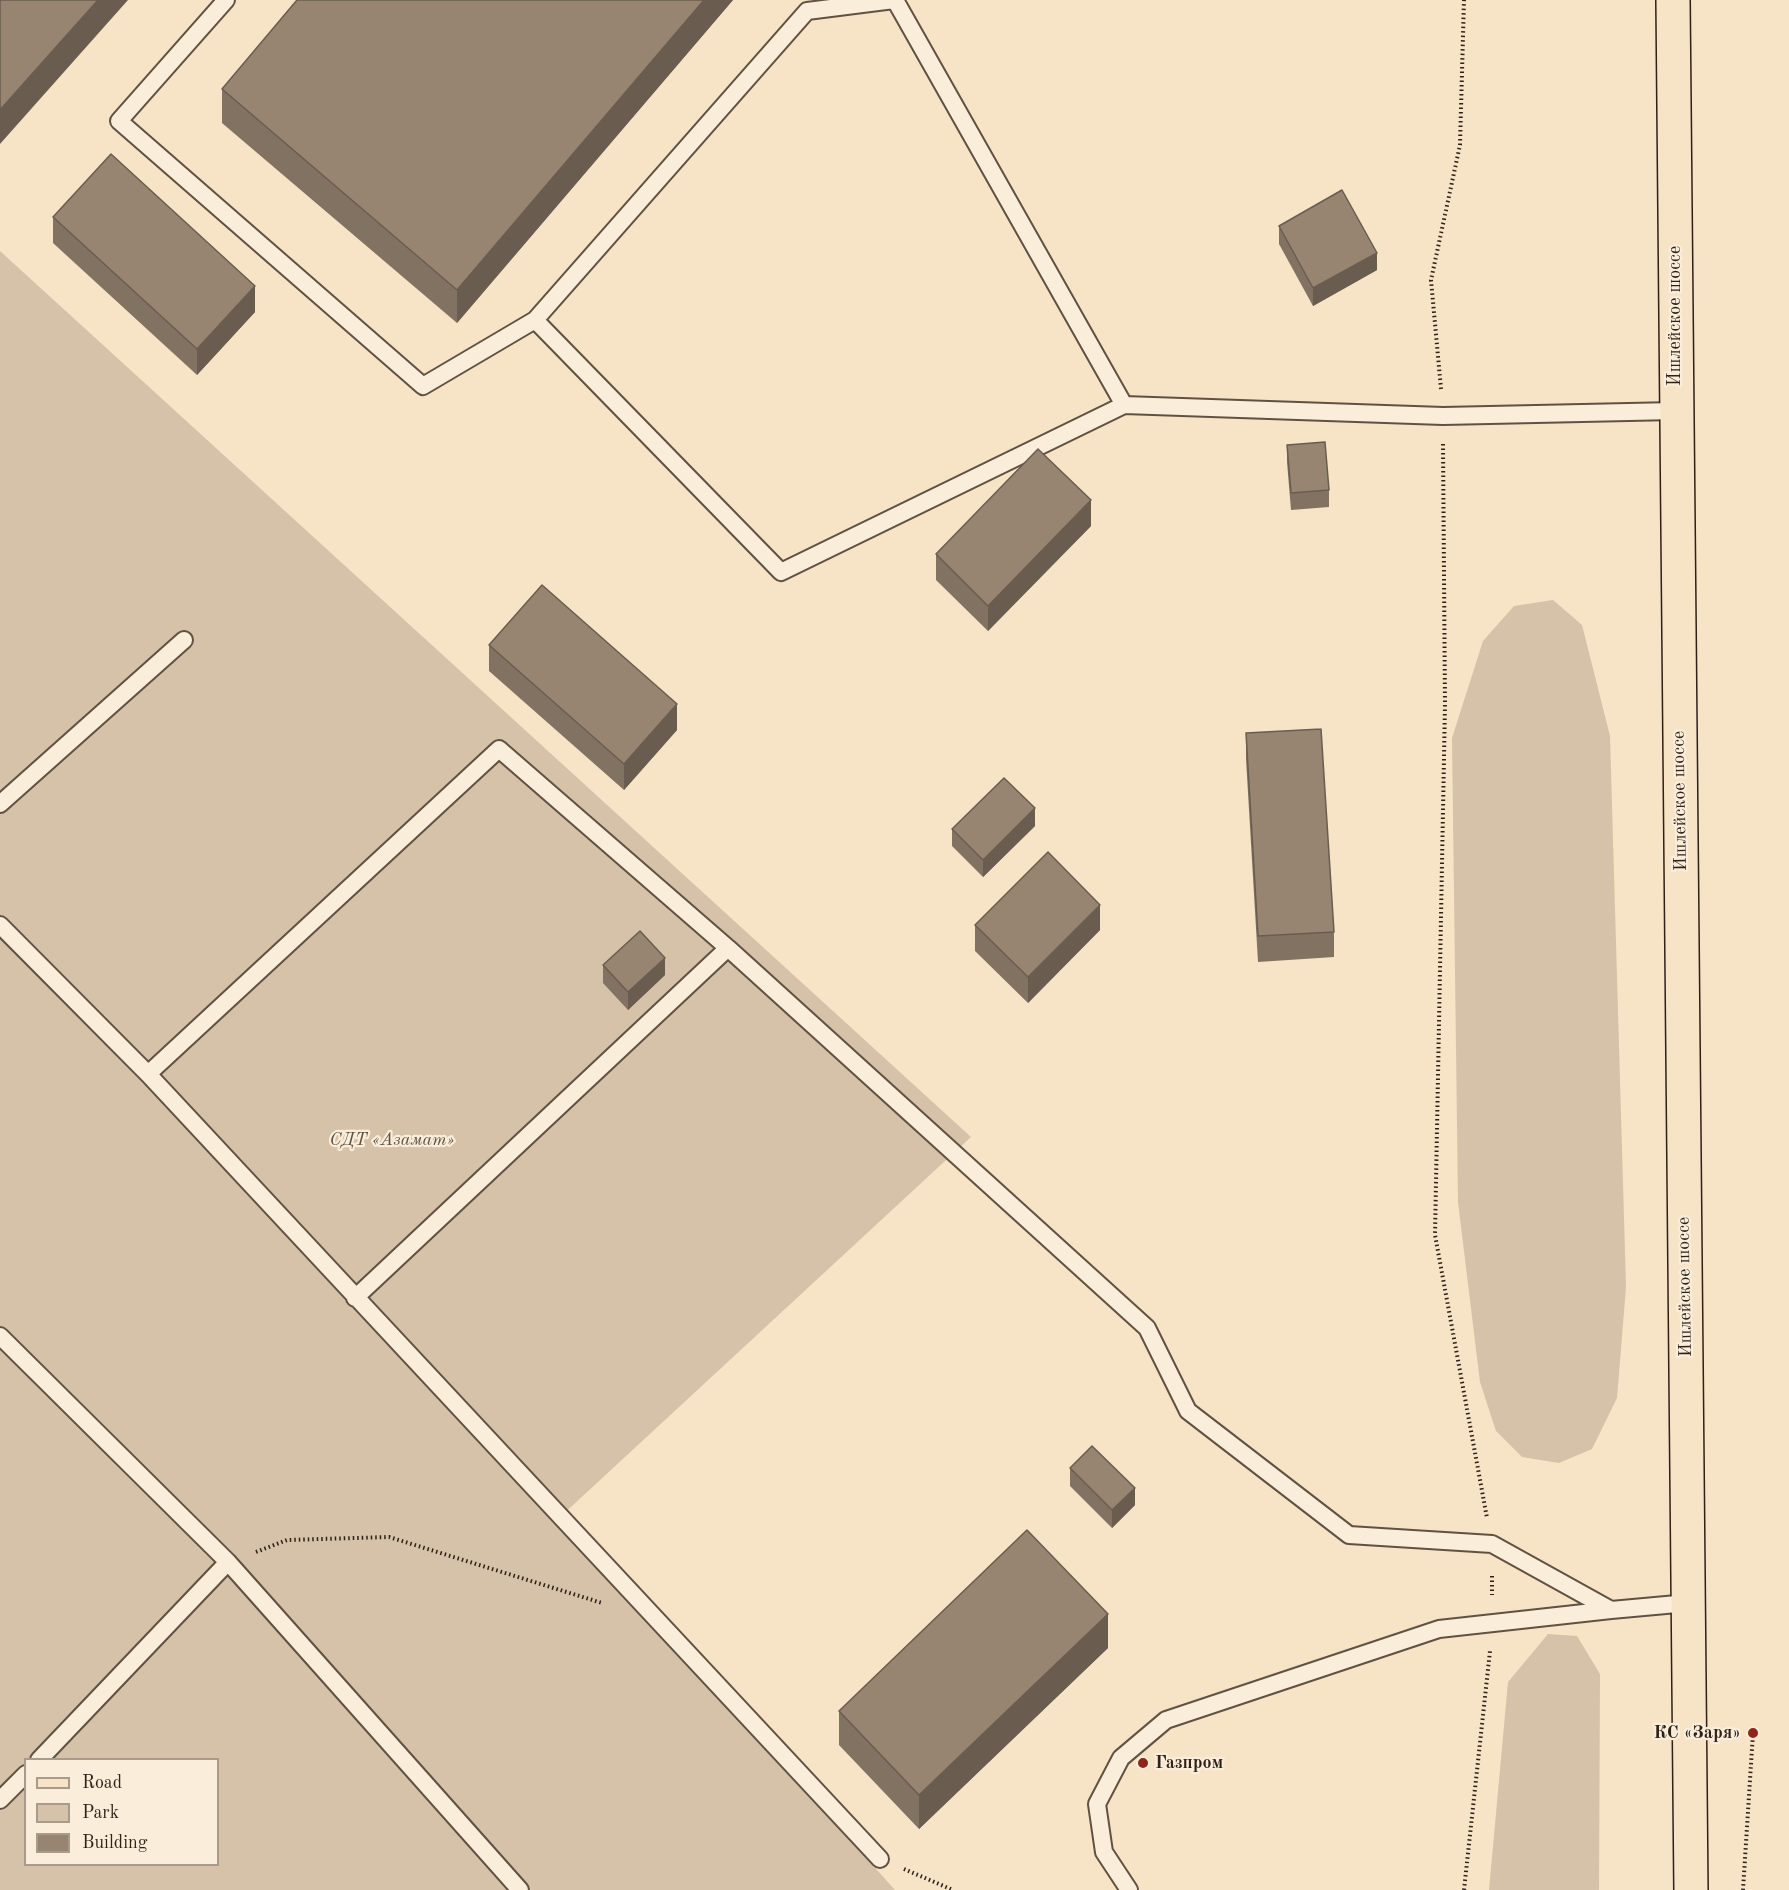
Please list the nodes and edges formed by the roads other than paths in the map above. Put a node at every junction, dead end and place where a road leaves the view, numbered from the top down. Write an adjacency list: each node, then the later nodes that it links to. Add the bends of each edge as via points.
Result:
1 (225, 0): 4 (lane, via 119,121 423,386)
2 (895, 0): 4 (lane, via 807,11); 5 (lane)
3 (1673, 0): 6 (main road, Ишлейское шоссе)
4 (535, 320): 5 (lane, via 781,572)
5 (1124, 405): 6 (lane, via 1443,416)
6 (1675, 411): 15 (main road, Ишлейское шоссе)
7 (184, 640): 8 (lane)
8 (0, 804)
9 (0, 925): 11 (lane)
10 (728, 948): 11 (lane, via 499,749); 12 (lane); 16 (lane, via 1147,1328 1188,1411 1349,1535 1492,1544)
11 (148, 1074): 12 (lane)
12 (355, 1298): 20 (lane)
13 (3, 1346): 14 (lane)
14 (228, 1562): 17 (lane); 21 (lane)
15 (1688, 1603): 16 (lane); 23 (main road, Ишлейское шоссе)
16 (1611, 1610): 22 (lane, via 1439,1629 1166,1720 1121,1758 1097,1804 1104,1852)
17 (41, 1758)
18 (24, 1776): 19 (lane)
19 (0, 1800)
20 (880, 1859)
21 (520, 1890)
22 (1129, 1890)
23 (1691, 1890)

